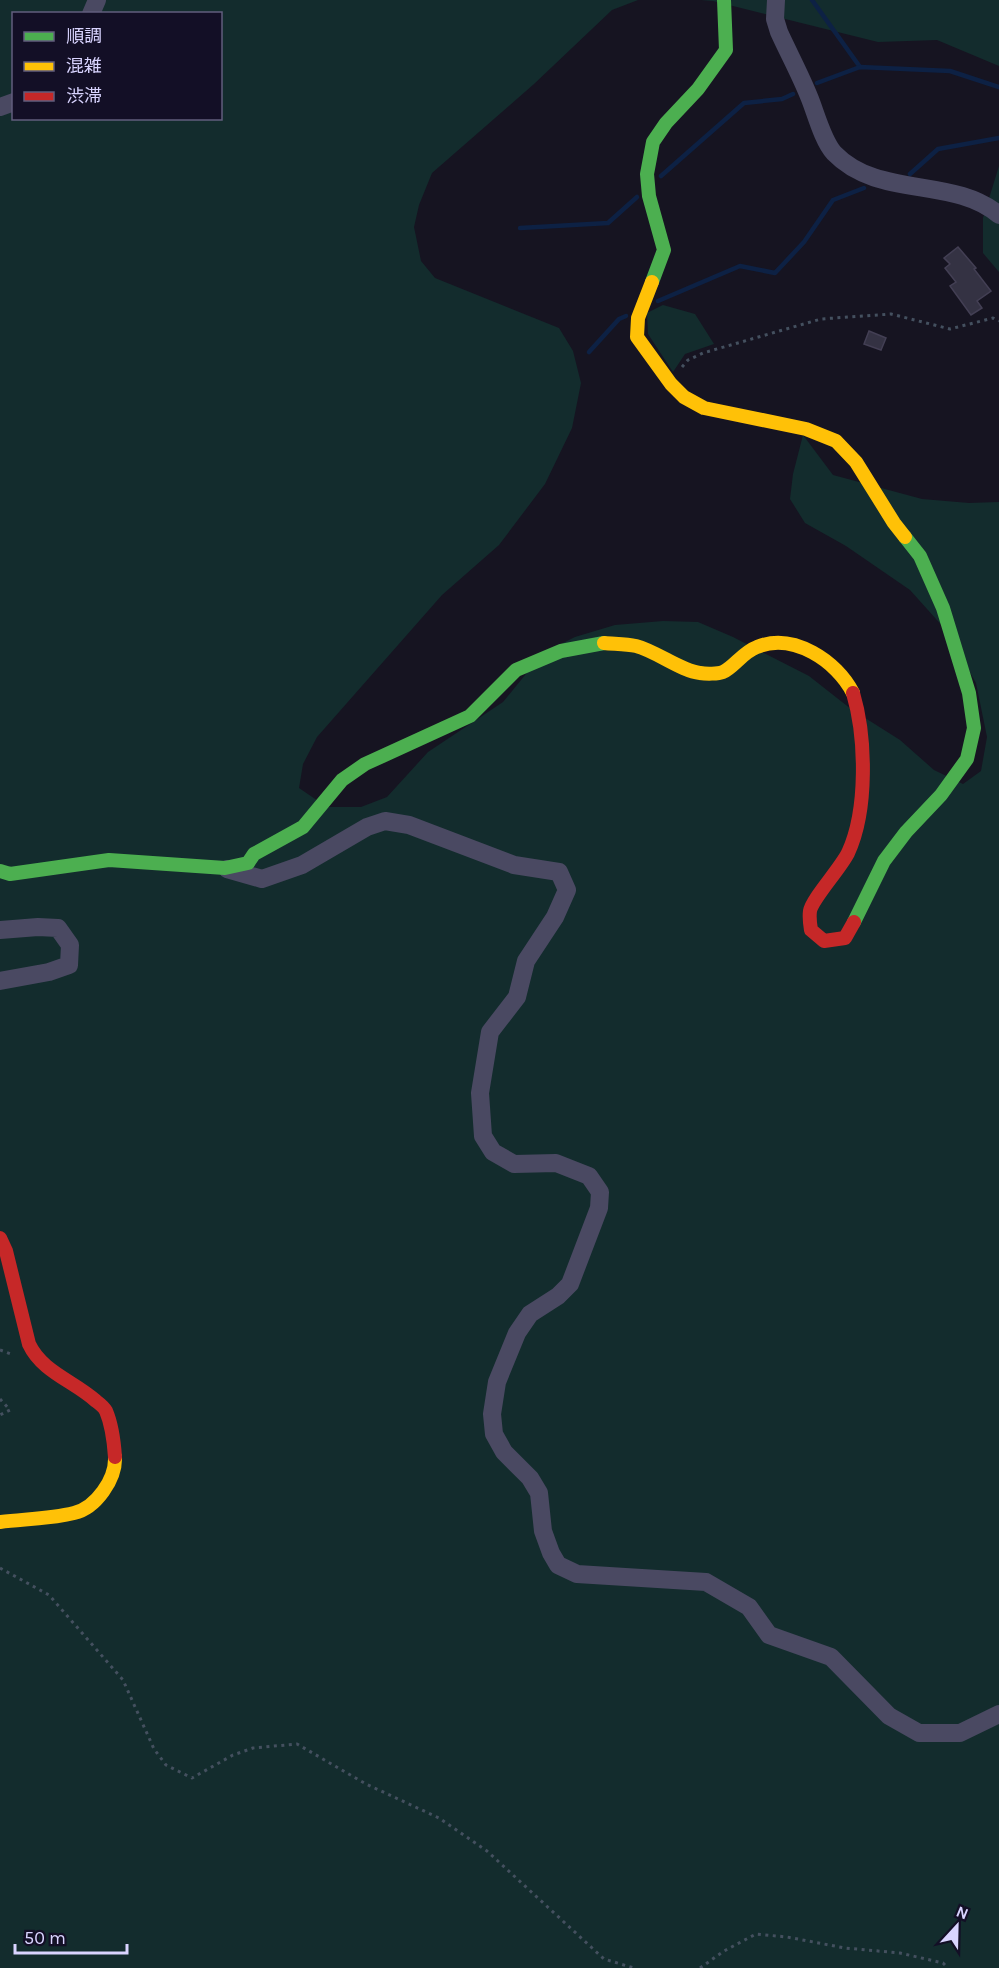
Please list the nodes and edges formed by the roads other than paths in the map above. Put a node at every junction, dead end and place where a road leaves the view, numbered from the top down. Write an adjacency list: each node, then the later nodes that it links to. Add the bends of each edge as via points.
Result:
1 (723, 0): 4 (street, via 726,50 653,142 647,174 649,196 664,250 639,318 637,337 684,398 722,413 806,429 836,441 856,462 920,556 943,608 969,693 974,728 967,759 884,861 844,938 824,941 811,930 810,910 848,851 857,822 861,786 858,715 852,692 838,671 809,649 778,641 758,645 723,672 699,673 637,646 605,643 561,651 516,670 470,716 365,764 342,780 303,827 254,854 248,863)
2 (776, 0): 3 (street, via 779,32 833,152 852,167 883,180 948,192 986,204)
3 (999, 215)
4 (225, 868): 5 (street, via 109,860 10,874); 10 (street, via 262,879 302,865 367,827 385,821 409,825 514,865 559,872 567,890 555,917 526,961 517,997 490,1032 480,1093 483,1136 493,1152 514,1164 556,1163 589,1176 600,1192 599,1208 570,1284 531,1314 517,1333 497,1382 492,1414 494,1434 504,1452 530,1478 538,1493 543,1531 551,1553 558,1565 577,1574 706,1582 749,1607 769,1635 831,1658 889,1716 919,1733 960,1733)
5 (0, 871)
6 (0, 930): 7 (street, via 58,928 70,945 69,965)
7 (0, 981)
8 (0, 1238): 9 (street, via 34,1355 105,1409 115,1462 101,1496 76,1513)
9 (0, 1522)
10 (999, 1714)

